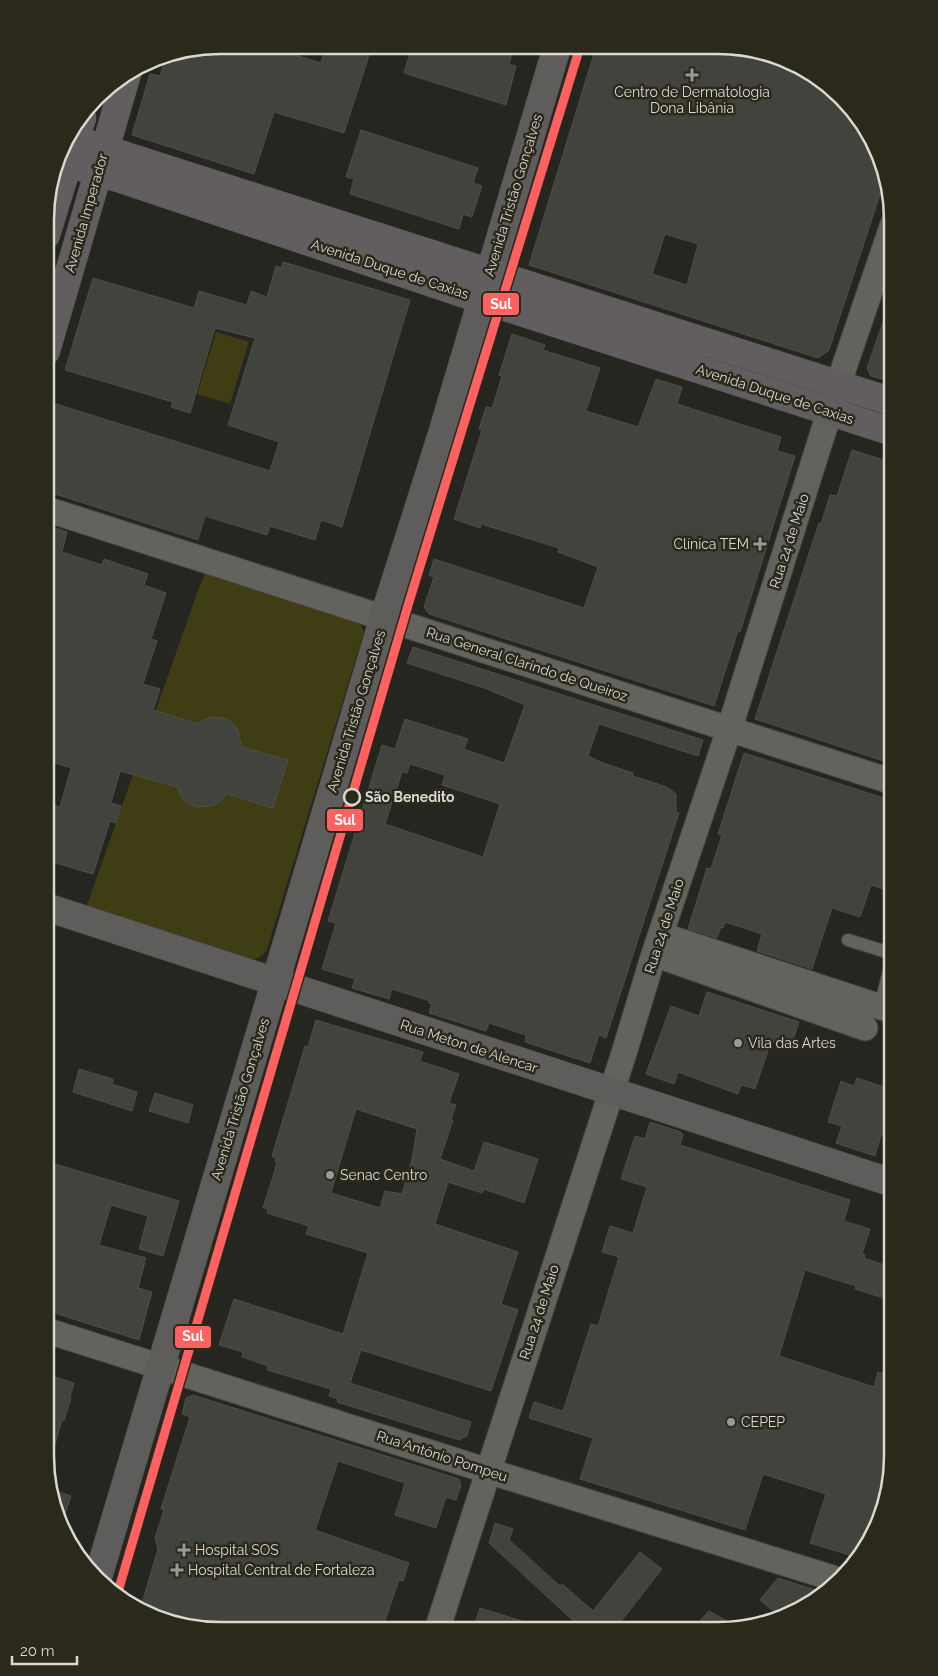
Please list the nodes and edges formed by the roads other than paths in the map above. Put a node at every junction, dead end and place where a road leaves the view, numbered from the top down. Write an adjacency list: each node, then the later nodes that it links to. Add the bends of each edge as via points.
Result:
1 (555, 54): 8 (street, Avenida Tristão Gonçalves)
2 (125, 84): 5 (main road, Avenida Imperador)
3 (72, 145): 5 (main road, Avenida Duque de Caxias)
4 (68, 153): 6 (main road)
5 (101, 161): 8 (main road, Avenida Duque de Caxias); 9 (main road, Avenida Duque de Caxias); 10 (main road, Avenida Imperador)
6 (55, 202)
7 (884, 252): 11 (street, Rua 24 de Maio)
8 (490, 273): 9 (street, Avenida Tristão Gonçalves); 11 (main road, Avenida Duque de Caxias)
9 (482, 299): 13 (main road, Avenida Duque de Caxias); 16 (street, Avenida Tristão Gonçalves)
10 (54, 323)
11 (838, 385): 12 (main road, Avenida Duque de Caxias); 13 (street, Rua 24 de Maio)
12 (884, 399)
13 (830, 412): 14 (main road, Avenida Duque de Caxias); 17 (street, Rua 24 de Maio)
14 (884, 429)
15 (54, 512): 16 (street, Rua General Clarindo de Queiroz)
16 (384, 617): 17 (street, Rua General Clarindo de Queiroz); 23 (street, Avenida Tristão Gonçalves)
17 (729, 730): 18 (street, Rua General Clarindo de Queiroz); 21 (street, Rua 24 de Maio)
18 (884, 779)
19 (54, 910): 23 (street, Rua Meton de Alencar)
20 (848, 940): 22 (lane)
21 (658, 945): 24 (street); 25 (street); 26 (street, Rua 24 de Maio)
22 (884, 951)
23 (275, 982): 26 (street, Rua Meton de Alencar); 29 (street, Avenida Tristão Gonçalves)
24 (884, 1008)
25 (865, 1028)
26 (611, 1092): 27 (street, Rua Meton de Alencar); 30 (street, Rua 24 de Maio)
27 (884, 1180)
28 (54, 1333): 29 (street, Rua Antônio Pompeu)
29 (160, 1366): 30 (street, Rua Antônio Pompeu); 31 (street, Avenida Tristão Gonçalves)
30 (488, 1471): 32 (street, Rua Antônio Pompeu); 33 (street, Rua 24 de Maio)
31 (100, 1571)
32 (831, 1578)
33 (440, 1622)

